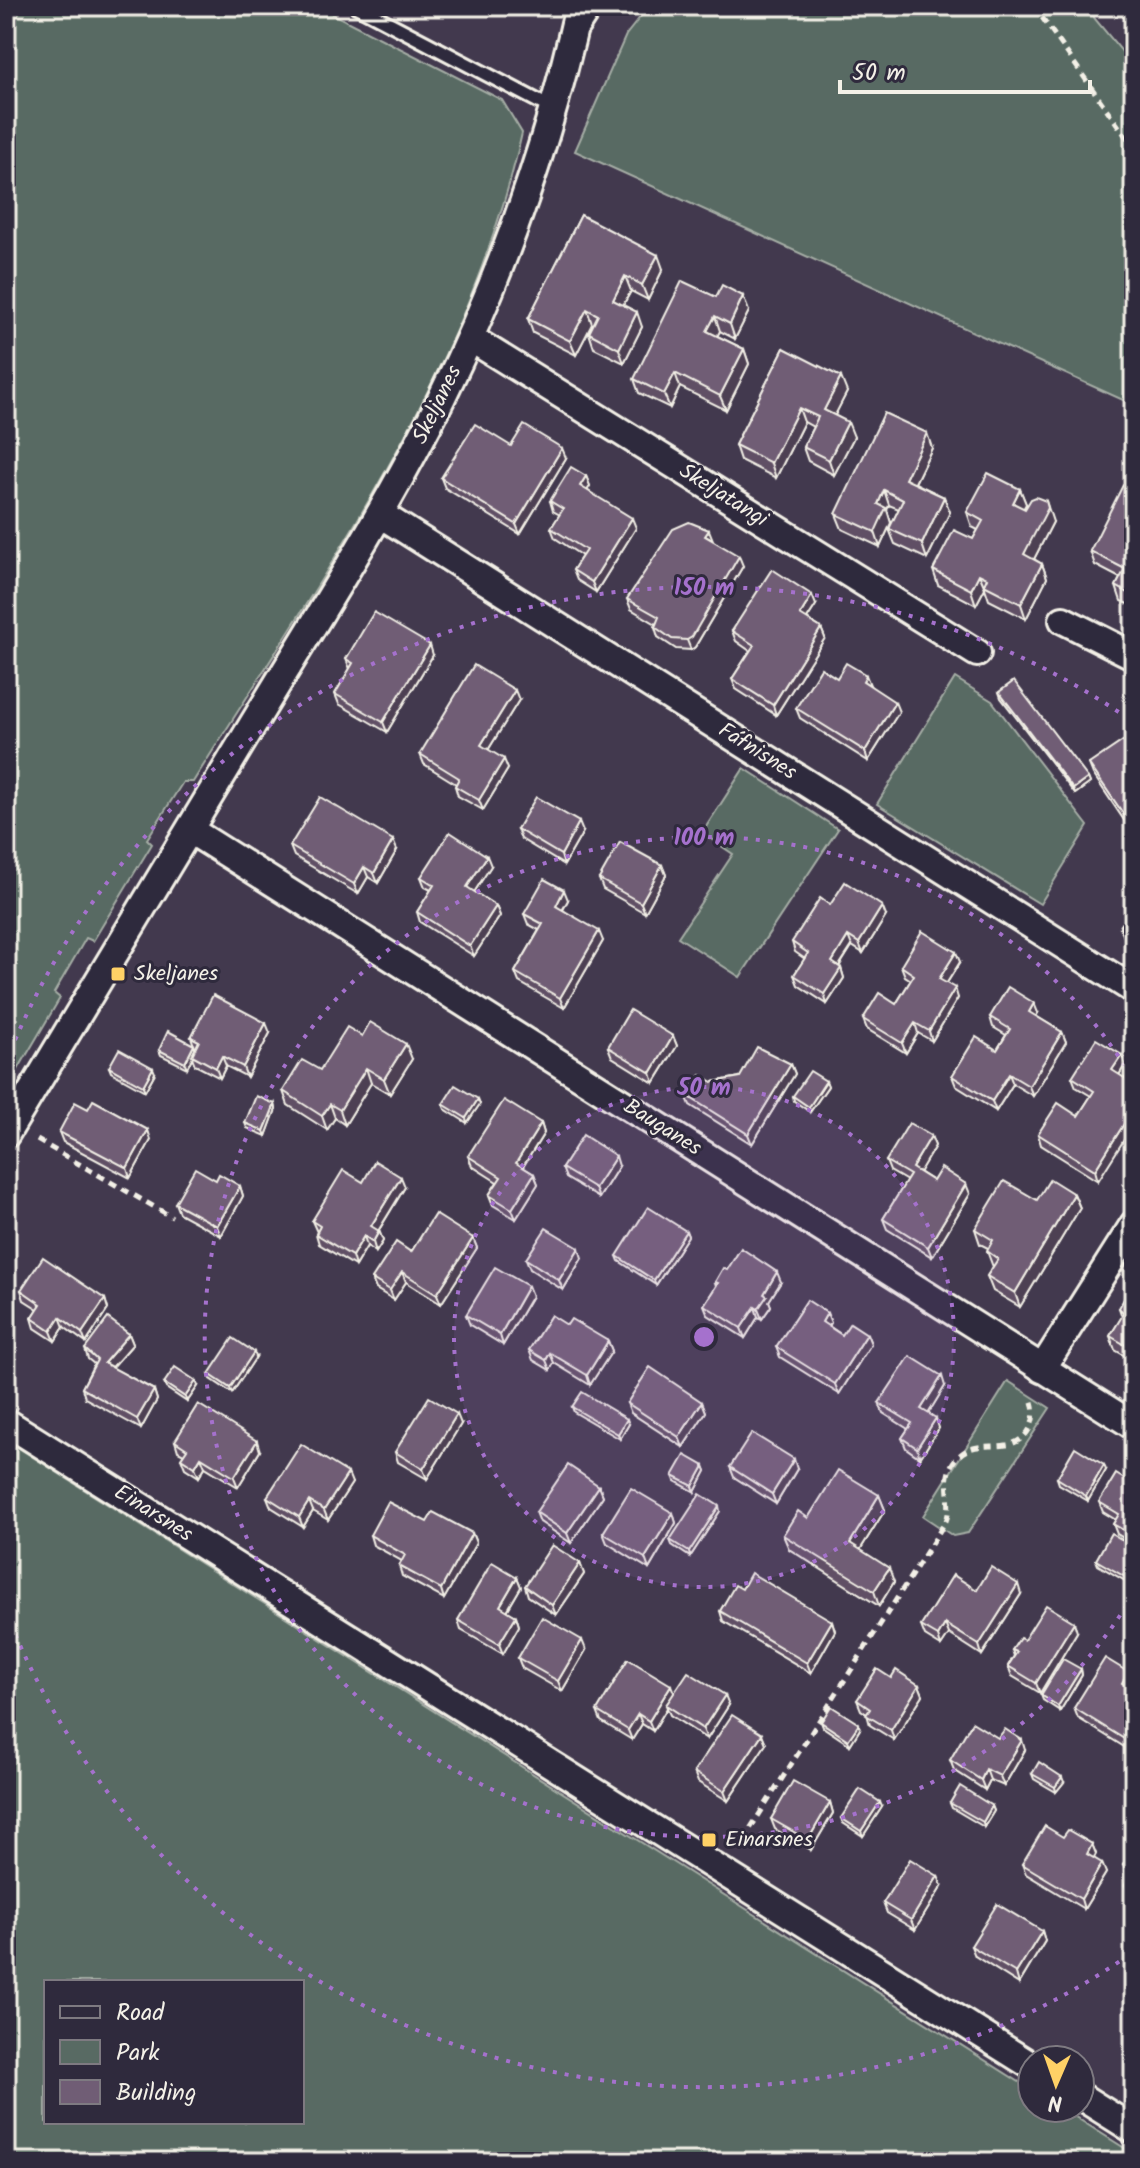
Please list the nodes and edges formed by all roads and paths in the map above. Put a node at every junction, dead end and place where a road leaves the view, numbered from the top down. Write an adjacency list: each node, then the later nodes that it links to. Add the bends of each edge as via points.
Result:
1 (356, 6): 7 (lane)
2 (567, 6): 6 (lane, Skeljanes)
3 (579, 6): 6 (street, Skeljanes)
4 (597, 6): 6 (lane, Skeljanes)
5 (1034, 6): 8 (path)
6 (566, 60): 7 (street, Skeljanes)
7 (553, 109): 9 (street, Skeljanes, via 515,226)
8 (1134, 148)
9 (470, 338): 10 (street, Skeljanes); 12 (street, Skeljatangi)
10 (380, 514): 14 (street, Skeljanes); 15 (street, Fáfnisnes)
11 (1063, 620): 13 (street)
12 (977, 653)
13 (1134, 656)
14 (190, 830): 16 (street, Skeljanes); 20 (street, Bauganes)
15 (1134, 990)
16 (6, 1134)
17 (33, 1137): 18 (path)
18 (172, 1217)
19 (1134, 1224): 20 (street)
20 (1042, 1369): 22 (street, Bauganes); 23 (path, via 1028,1392 1035,1414 1026,1434 1017,1442 966,1450 950,1468 946,1521)
21 (6, 1422): 24 (street, Einarsnes)
22 (1134, 1426)
23 (743, 1840)
24 (1016, 2056)
25 (1096, 2106): 26 (street)
26 (1134, 2130)

